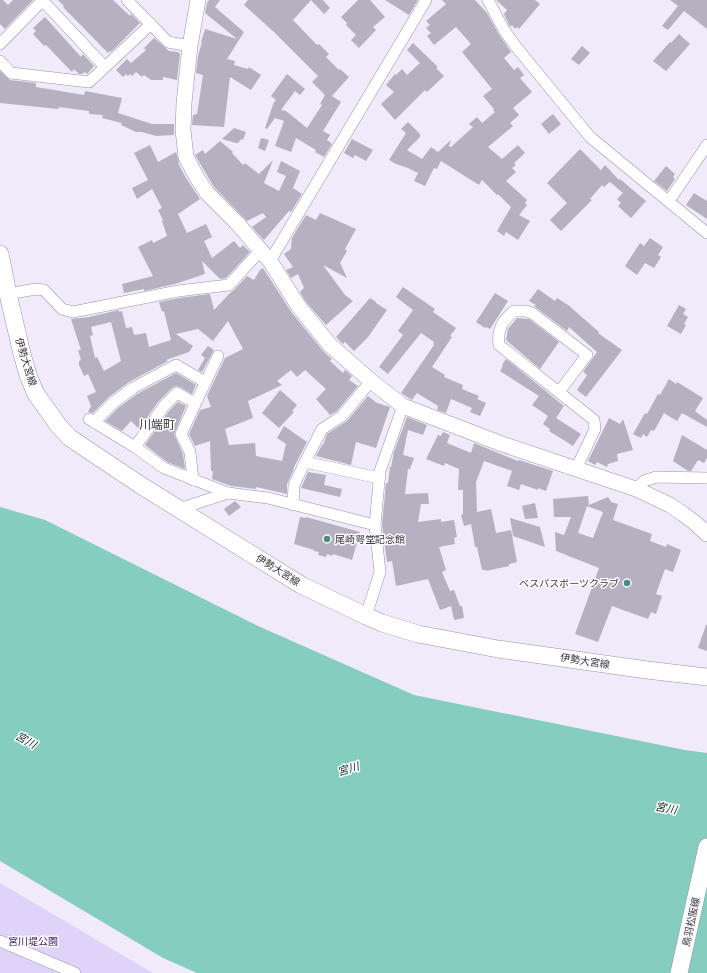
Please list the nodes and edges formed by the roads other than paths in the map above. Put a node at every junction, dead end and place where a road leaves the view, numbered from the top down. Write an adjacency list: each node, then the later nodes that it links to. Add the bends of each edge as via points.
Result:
1 (42, 0): 7 (street); 10 (street)
2 (127, 0): 6 (street)
3 (198, 0): 8 (street)
4 (426, 0): 15 (street)
5 (488, 0): 12 (street, via 517,48 590,138)
6 (151, 24): 8 (street, via 168,42); 10 (street, via 114,60)
7 (1, 40)
8 (190, 46): 15 (street, via 183,130 186,157 207,193)
9 (0, 61): 10 (street, via 11,73 89,82)
10 (104, 66)
11 (707, 145): 12 (street)
12 (669, 201): 13 (street)
13 (707, 233)
14 (0, 254): 16 (main road, 伊勢大宮線)
15 (265, 256): 16 (street, via 229,285 178,291 73,312 62,309 44,290 36,288); 18 (street, via 299,307 326,339)
16 (8, 294): 32 (main road, 伊勢大宮線, via 28,375 36,394 58,425 69,437)
17 (218, 356): 19 (street)
18 (371, 381): 22 (street); 24 (street, via 342,416 322,429)
19 (205, 382): 21 (street); 23 (street, via 176,365 133,388 92,420)
20 (559, 392): 20 (street, via 499,345 500,326 514,311 532,313 587,355); 25 (street, via 594,420 595,429)
21 (195, 403): 23 (street, via 177,393 164,406); 28 (street, via 181,434 190,452)
22 (403, 406): 25 (street); 26 (street)
23 (135, 447): 28 (street, via 164,468)
24 (305, 462): 26 (street); 31 (street, via 294,485)
25 (576, 469): 29 (street)
26 (379, 478): 33 (street)
27 (707, 478): 29 (street, via 656,478 644,481)
28 (193, 480): 30 (street)
29 (636, 489): 34 (street, via 670,505)
30 (228, 493): 31 (street, via 268,498); 32 (street)
31 (293, 505): 33 (street)
32 (179, 509): 35 (main road, 伊勢大宮線, via 301,585)
33 (375, 525): 35 (street, via 380,572)
34 (707, 534)
35 (366, 616): 36 (main road, 伊勢大宮線, via 418,634 484,646)
36 (707, 677)
37 (707, 847): 41 (main road, 鳥羽松阪線)
38 (707, 898): 42 (main road, 鳥羽松阪線)
39 (0, 941): 40 (street)
40 (75, 973)
41 (679, 973)
42 (690, 973)

